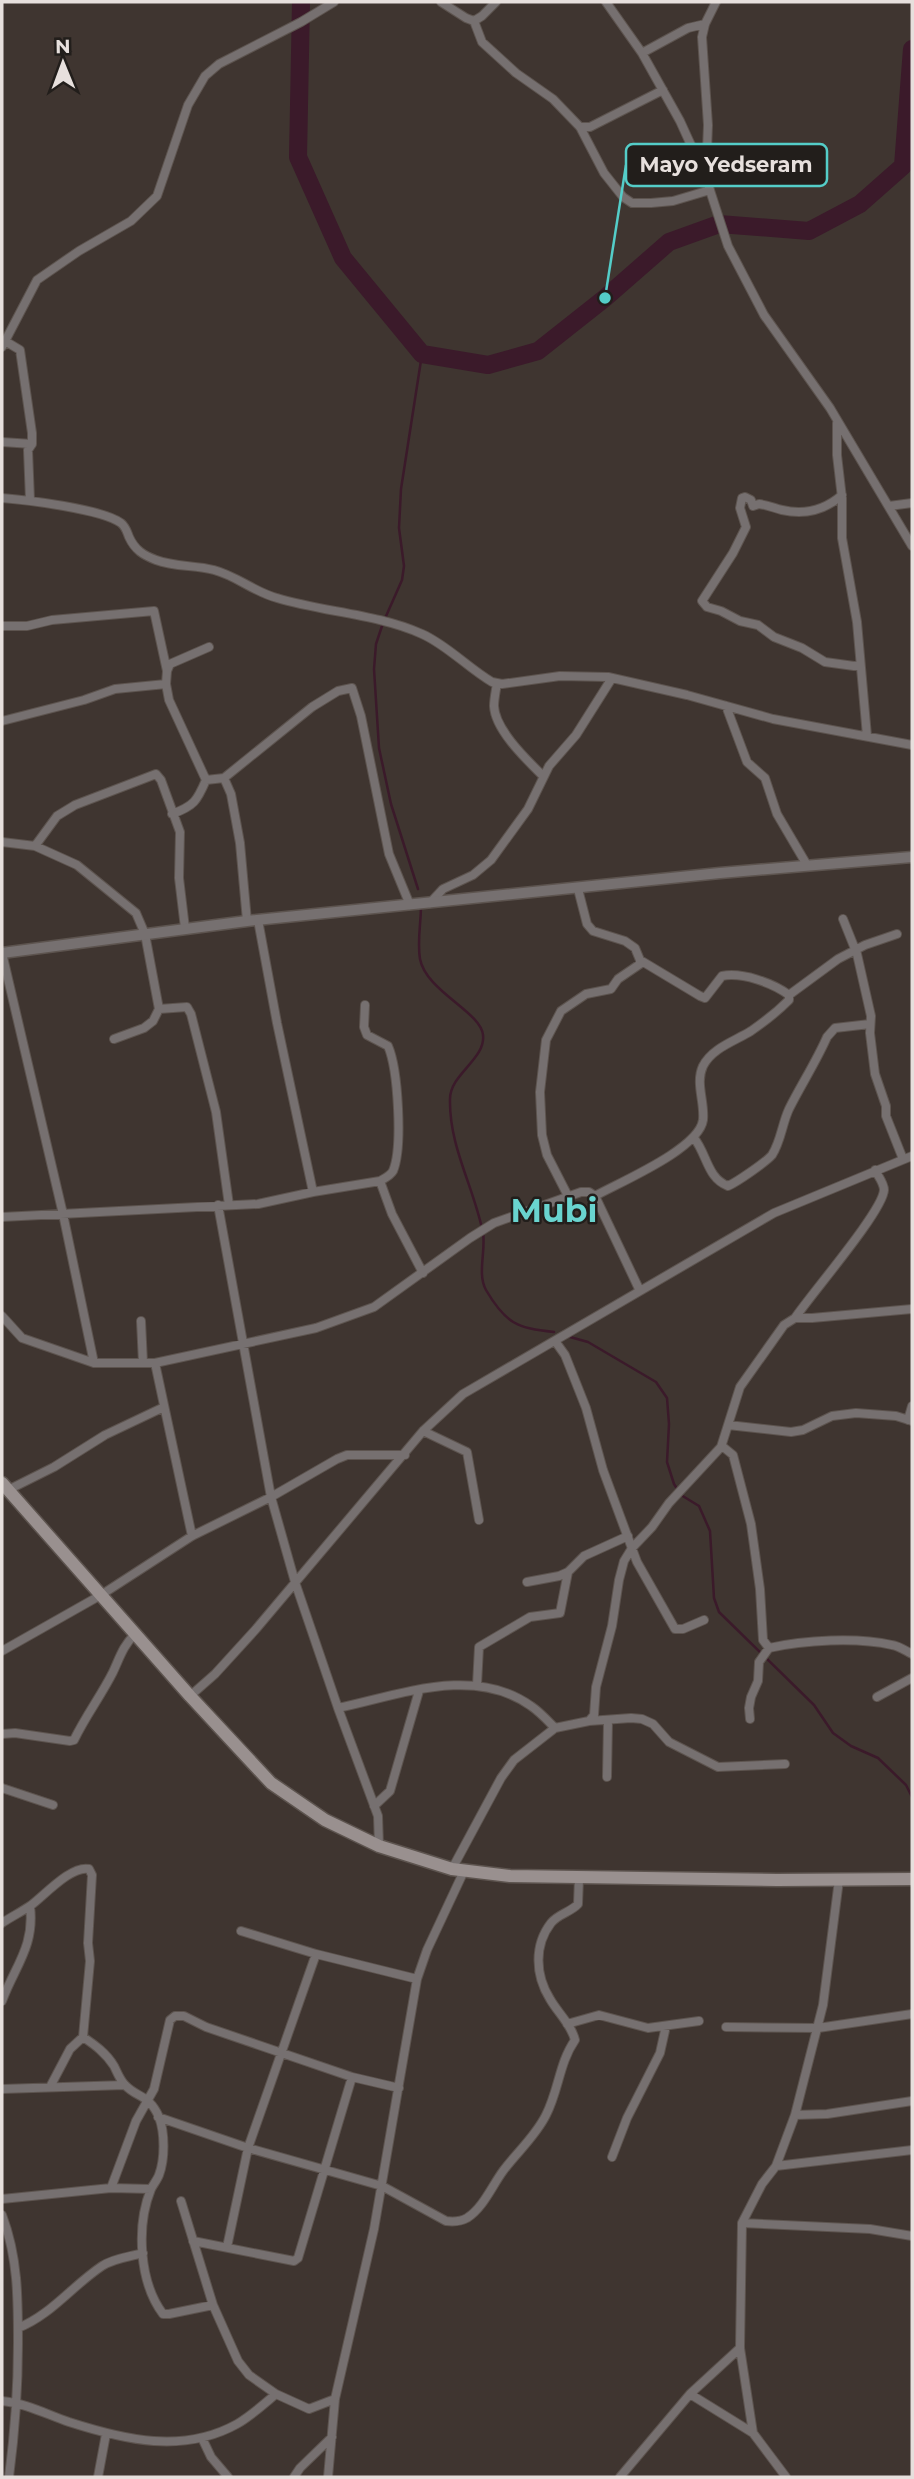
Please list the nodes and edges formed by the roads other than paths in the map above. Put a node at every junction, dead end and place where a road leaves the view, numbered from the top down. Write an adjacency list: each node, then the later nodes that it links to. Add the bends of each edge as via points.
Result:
1 (334, 2): 13 (street, via 205,76 188,105 158,196 131,221 37,279)
2 (442, 2): 6 (street)
3 (496, 2): 6 (street)
4 (606, 2): 8 (street)
5 (716, 2): 7 (street)
6 (474, 21): 10 (street, via 482,42)
7 (705, 24): 8 (street); 11 (street)
8 (642, 53): 9 (street)
9 (663, 90): 10 (street, via 590,127); 11 (street)
10 (580, 127): 12 (street, via 604,173 632,203 673,201)
11 (706, 178): 12 (street)
12 (710, 190): 14 (street, via 728,246 764,315)
13 (3, 344): 16 (street, via 20,350)
14 (836, 420): 17 (street); 21 (street)
15 (2, 442): 16 (street)
16 (32, 444): 19 (street, via 28,450)
17 (842, 495): 25 (street, via 842,538); 25 (street, via 833,503 805,512 753,506 751,500 742,498 746,527 702,601 825,662)
18 (2, 498): 19 (street)
19 (30, 500): 28 (street, via 111,519 125,527 139,553 156,560 211,569 276,598 424,634)
20 (912, 503): 21 (street)
21 (889, 506): 22 (street)
22 (912, 546)
23 (2, 626): 26 (street, via 154,611)
24 (209, 647): 26 (street, via 170,664)
25 (860, 665): 32 (street)
26 (167, 671): 29 (street)
27 (612, 678): 28 (street, via 560,676); 30 (street); 34 (street)
28 (497, 683): 34 (street, via 494,707 499,723)
29 (166, 684): 31 (street, via 115,689); 36 (street)
30 (726, 706): 32 (street); 41 (street, via 747,762 765,778 776,814)
31 (2, 721)
32 (867, 736): 33 (street)
33 (912, 745)
34 (543, 776): 43 (street, via 528,808 491,860 473,875 443,889)
35 (224, 778): 36 (street); 44 (street, via 312,707 352,688 389,854); 46 (street, via 231,794)
36 (205, 780): 37 (street, via 195,802)
37 (172, 814): 39 (street, via 156,774 75,805 57,816); 47 (street, via 180,832)
38 (2, 842): 39 (street)
39 (35, 846): 48 (street, via 77,865 103,885 136,913)
40 (912, 857): 41 (street)
41 (807, 865): 42 (street)
42 (578, 889): 43 (street); 52 (street, via 593,931 625,941 635,948)
43 (430, 903): 44 (street)
44 (410, 905): 46 (street)
45 (843, 919): 50 (street)
46 (253, 920): 47 (street); 63 (street)
47 (185, 928): 48 (street)
48 (145, 934): 51 (street); 55 (street)
49 (897, 934): 50 (street)
50 (854, 950): 53 (street); 56 (street)
51 (2, 953): 68 (street)
52 (640, 960): 53 (street, via 705,998 722,976 731,974); 64 (street, via 611,989 586,994 561,1011 546,1040 540,1092 542,1135)
53 (789, 995): 58 (street, via 772,1016 716,1051 703,1065 699,1080 703,1119)
54 (365, 1005): 62 (street, via 364,1027 368,1035 388,1046 398,1080 394,1162)
55 (159, 1009): 57 (street, via 144,1028); 67 (street, via 183,1006 191,1014 216,1112)
56 (870, 1024): 58 (street, via 835,1028 827,1037 788,1111 770,1158 742,1180 728,1186 719,1183); 59 (street, via 875,1074 886,1116)
57 (114, 1039)
58 (694, 1138): 65 (street, via 662,1161)
59 (908, 1158): 60 (street); 61 (street)
60 (912, 1167)
61 (875, 1170): 71 (street, via 775,1213); 74 (street, via 884,1186 877,1206)
62 (380, 1181): 63 (street); 70 (street)
63 (313, 1192): 67 (street)
64 (568, 1196): 65 (street, via 580,1192); 70 (street, via 494,1223)
65 (595, 1196): 71 (street)
66 (218, 1205): 67 (street); 68 (street); 77 (street)
67 (229, 1205)
68 (63, 1214): 69 (street); 78 (street)
69 (2, 1217)
70 (423, 1273): 77 (street, via 374,1307 316,1328)
71 (640, 1291): 76 (street)
72 (912, 1309): 74 (street)
73 (2, 1316): 78 (street, via 22,1338)
74 (795, 1318): 84 (street, via 784,1325 740,1387)
75 (141, 1321): 79 (street)
76 (555, 1341): 85 (street, via 476,1384); 92 (street, via 586,1408)
77 (242, 1343): 80 (street); 89 (street)
78 (94, 1363): 79 (street)
79 (143, 1363): 80 (street)
80 (155, 1363): 82 (street)
81 (912, 1406): 83 (street)
82 (164, 1407): 88 (street, via 105,1435 54,1467); 91 (street)
83 (910, 1420): 84 (street, via 856,1413 832,1416 790,1432)
84 (728, 1425): 86 (street)
85 (423, 1431): 87 (street); 90 (street, via 467,1452)
86 (722, 1446): 93 (street); 100 (street, via 733,1455 751,1524 763,1640)
87 (405, 1455): 89 (street, via 347,1455); 95 (street)
88 (5, 1487): 97 (main road)
89 (271, 1497): 91 (street); 95 (street)
90 (479, 1520)
91 (192, 1536): 97 (street)
92 (628, 1536): 93 (street); 94 (street, via 584,1556)
93 (632, 1548): 98 (street, via 675,1629); 110 (street, via 619,1580 594,1715)
94 (568, 1572): 96 (street); 104 (street, via 559,1613 530,1617 479,1647)
95 (295, 1582): 106 (street); 108 (street)
96 (527, 1582)
97 (101, 1595): 99 (main road); 101 (street)
98 (704, 1620)
99 (135, 1634): 106 (main road); 113 (street, via 125,1643 74,1740)
100 (769, 1650): 102 (street, via 812,1641 859,1642 894,1645); 109 (street, via 759,1662)
101 (2, 1651)
102 (912, 1654)
103 (912, 1678): 107 (street)
104 (477, 1685): 105 (street, via 450,1684); 112 (street, via 500,1690 532,1706)
105 (419, 1691): 108 (street); 118 (street, via 390,1791)
106 (190, 1696): 119 (main road, via 271,1783 325,1820)
107 (877, 1697)
108 (338, 1708): 118 (street)
109 (750, 1719)
110 (589, 1721): 111 (street); 112 (street)
111 (608, 1721): 114 (street, via 631,1718 653,1724 669,1742 718,1767); 115 (street)
112 (555, 1728): 120 (street, via 514,1760 501,1778)
113 (2, 1734)
114 (785, 1764)
115 (607, 1777)
116 (2, 1788): 117 (street)
117 (53, 1805)
118 (374, 1806): 119 (street)
119 (379, 1846): 120 (main road)
120 (458, 1870): 121 (main road); 128 (street)
121 (579, 1878): 123 (main road); 132 (street, via 578,1904 552,1922 539,1945 540,1979)
122 (912, 1879): 123 (main road)
123 (839, 1880): 135 (street)
124 (30, 1906): 125 (street); 129 (street, via 26,1950); 136 (street, via 67,1876 89,1869 90,1961)
125 (2, 1923)
126 (241, 1931): 127 (street)
127 (316, 1954): 128 (street); 137 (street)
128 (417, 1979): 141 (street)
129 (2, 2001)
130 (912, 2014): 135 (street)
131 (699, 2021): 133 (street)
132 (567, 2024): 133 (street, via 599,2015 645,2028); 152 (street, via 575,2040 565,2054 545,2116 475,2211 458,2222 446,2221)
133 (666, 2026): 149 (street, via 660,2053 626,2118)
134 (726, 2027): 135 (street)
135 (818, 2028): 145 (street)
136 (83, 2037): 139 (street, via 99,2048); 140 (street, via 69,2049)
137 (280, 2053): 138 (street); 143 (street, via 175,2016 170,2020 154,2089); 147 (street)
138 (352, 2077): 141 (street); 151 (street)
139 (125, 2085): 140 (street); 143 (street)
140 (50, 2087): 142 (street)
141 (399, 2088): 152 (street)
142 (2, 2089)
143 (147, 2098): 146 (street); 153 (street)
144 (912, 2101): 145 (street)
145 (795, 2115): 150 (street)
146 (159, 2117): 147 (street); 154 (street, via 162,2162)
147 (248, 2148): 151 (street); 161 (street)
148 (912, 2150): 150 (street)
149 (612, 2157)
150 (775, 2166): 158 (street)
151 (325, 2171): 152 (street); 161 (street, via 298,2259)
152 (382, 2186): 168 (street)
153 (111, 2188): 154 (street); 155 (street)
154 (151, 2189): 162 (street)
155 (2, 2199)
156 (181, 2202): 160 (street)
157 (2, 2215): 164 (street, via 17,2271)
158 (742, 2223): 159 (street, via 870,2229); 165 (street)
159 (912, 2236)
160 (193, 2241): 161 (street); 163 (street)
161 (227, 2247)
162 (143, 2253): 163 (street, via 152,2293 163,2314); 164 (street, via 102,2266 34,2322)
163 (214, 2305): 167 (street, via 238,2361)
164 (18, 2328): 170 (street)
165 (740, 2348): 166 (street); 171 (street)
166 (690, 2394): 171 (street); 180 (street)
167 (276, 2395): 168 (street, via 309,2409); 174 (street, via 238,2424)
168 (335, 2399): 173 (street)
169 (2, 2401): 170 (street)
170 (18, 2403): 172 (street); 175 (street)
171 (753, 2433): 181 (street)
172 (106, 2434): 174 (street, via 141,2441); 176 (street)
173 (332, 2437): 178 (street); 179 (street)
174 (202, 2438): 177 (street)
175 (9, 2477)
176 (98, 2477)
177 (228, 2477)
178 (295, 2477)
179 (328, 2477)
180 (620, 2477)
181 (786, 2477)

